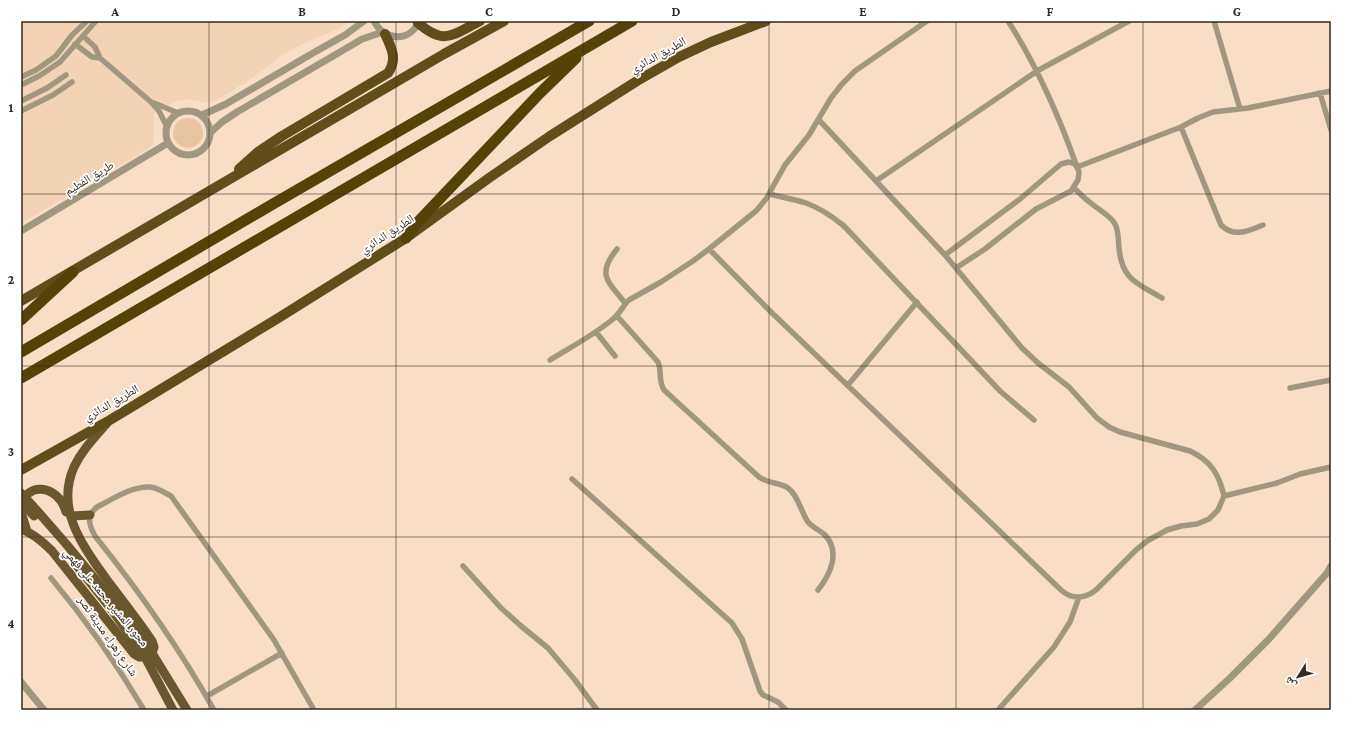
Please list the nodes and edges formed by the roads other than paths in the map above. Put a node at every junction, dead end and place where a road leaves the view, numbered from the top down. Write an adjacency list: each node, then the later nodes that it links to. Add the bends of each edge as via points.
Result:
1 (87, 21): 20 (street, via 56,56)
2 (96, 21): 16 (street)
3 (364, 21): 34 (street, via 345,35 226,104)
4 (374, 21): 15 (street)
5 (480, 21): 14 (highway, via 446,37 432,34)
6 (504, 21): 43 (highway)
7 (589, 21): 61 (highway)
8 (632, 21): 18 (highway)
9 (766, 21): 48 (highway, الطريق الدائري, via 706,44 637,81 550,136)
10 (927, 21): 35 (street, via 848,77 831,98)
11 (1008, 21): 22 (street)
12 (1129, 21): 22 (street)
13 (1214, 21): 31 (street)
14 (419, 22): 15 (street, via 415,29 404,36)
15 (384, 33): 39 (street, via 369,36 352,44 237,112); 43 (highway, via 394,56 392,68 388,73 269,144)
16 (83, 36): 17 (street); 19 (street, via 95,47)
17 (75, 44): 19 (street, via 92,57); 21 (street, via 65,57)
18 (591, 44): 48 (highway, via 540,93 416,224); 64 (highway)
19 (100, 58): 30 (street)
20 (44, 64): 21 (street); 24 (street)
21 (48, 71): 26 (street)
22 (1037, 71): 41 (street, via 1059,118); 42 (street)
23 (66, 75): 29 (street)
24 (21, 77)
25 (72, 82): 32 (street, via 62,90)
26 (21, 85)
27 (1331, 91): 28 (street)
28 (1320, 93): 31 (street); 38 (street)
29 (21, 101)
30 (151, 102): 33 (street); 36 (street)
31 (1240, 109): 37 (street, via 1213,112)
32 (21, 111)
33 (178, 113): 34 (street, via 190,110); 36 (street)
34 (202, 115): 39 (street, via 208,123)
35 (819, 120): 42 (street); 45 (street, via 785,165)
36 (167, 126): 40 (street)
37 (1181, 127): 41 (street); 46 (street, via 1221,225 1227,230 1239,233)
38 (1331, 130)
39 (210, 133): 40 (street, via 209,141 204,148 189,155 174,150)
40 (168, 143): 47 (street, طريق الفطيم)
41 (1077, 167): 44 (street, via 1079,176); 51 (street, via 1068,162 1061,164 1020,199)
42 (876, 180): 51 (street)
43 (227, 181): 53 (highway)
44 (1074, 188): 52 (street, via 1036,209); 54 (street, via 1115,224 1121,262 1128,275)
45 (769, 194): 50 (street, via 756,211); 56 (street, via 806,203 836,219)
46 (1263, 225)
47 (21, 231)
48 (406, 238): 68 (highway, الطريق الدائري)
49 (617, 249): 57 (street, via 607,262 606,273 610,284)
50 (710, 249): 57 (street, via 678,272); 66 (street, via 770,311)
51 (945, 255): 52 (street)
52 (956, 268): 74 (street, via 1022,348 1068,387 1097,418 1120,432 1195,453 1216,472)
53 (73, 272): 55 (highway); 59 (highway)
54 (1162, 298)
55 (21, 301)
56 (917, 302): 66 (street); 69 (street, via 1000,390)
57 (625, 303): 58 (street)
58 (617, 316): 60 (street); 84 (street, via 658,362 664,390 759,477 790,490 809,522 827,538 833,550 833,559 826,579)
59 (21, 320)
60 (596, 332): 62 (street); 63 (street)
61 (21, 352)
62 (615, 356)
63 (550, 360)
64 (21, 378)
65 (1331, 380): 67 (street)
66 (848, 385): 85 (street, via 1061,590 1067,595)
67 (1290, 388)
68 (110, 420): 71 (highway, الطريق الدائري); 78 (main road, محور المشير محمد على فهمي, via 88,445 74,467 68,491)
69 (1034, 420)
70 (1331, 467): 74 (street)
71 (21, 470)
72 (572, 479): 97 (street, via 732,623 742,639 760,691)
73 (21, 493): 87 (main road, bridge, via 93,575 122,612)
74 (1224, 496): 85 (street, via 1218,510 1209,519 1154,536 1136,550 1094,592)
75 (21, 502): 87 (main road, bridge, via 58,542)
76 (21, 511): 79 (main road); 80 (main road, via 23,500 31,492 41,489 52,491 60,498 72,534)
77 (90, 515): 78 (main road); 86 (street, via 97,507 139,488 150,487 171,496); 89 (street, via 90,528 95,536 137,589)
78 (71, 516): 80 (main road, محور المشير محمد على فهمي)
79 (24, 530): 87 (main road, محور المشير محمد على فهمي, via 58,558 134,654 139,657)
80 (84, 548): 87 (main road, محور المشير محمد على فهمي, via 152,641 154,647)
81 (463, 566): 96 (street, via 502,608 548,648)
82 (1331, 566): 99 (street, via 1269,639)
83 (51, 578): 91 (street, شارع زهراء مدينة نصر, via 104,647)
84 (818, 590)
85 (1079, 598): 98 (street, via 1070,622 1054,647)
86 (282, 653): 89 (street); 95 (street)
87 (148, 655): 92 (main road, محور المشير محمد على فهمي); 93 (main road, محور المشير محمد على فهمي)
88 (21, 682): 90 (street)
89 (207, 696): 94 (street)
90 (44, 710)
91 (144, 710)
92 (173, 710)
93 (187, 710)
94 (214, 710)
95 (314, 710)
96 (596, 710)
97 (786, 710)
98 (998, 710)
99 (1195, 710)

